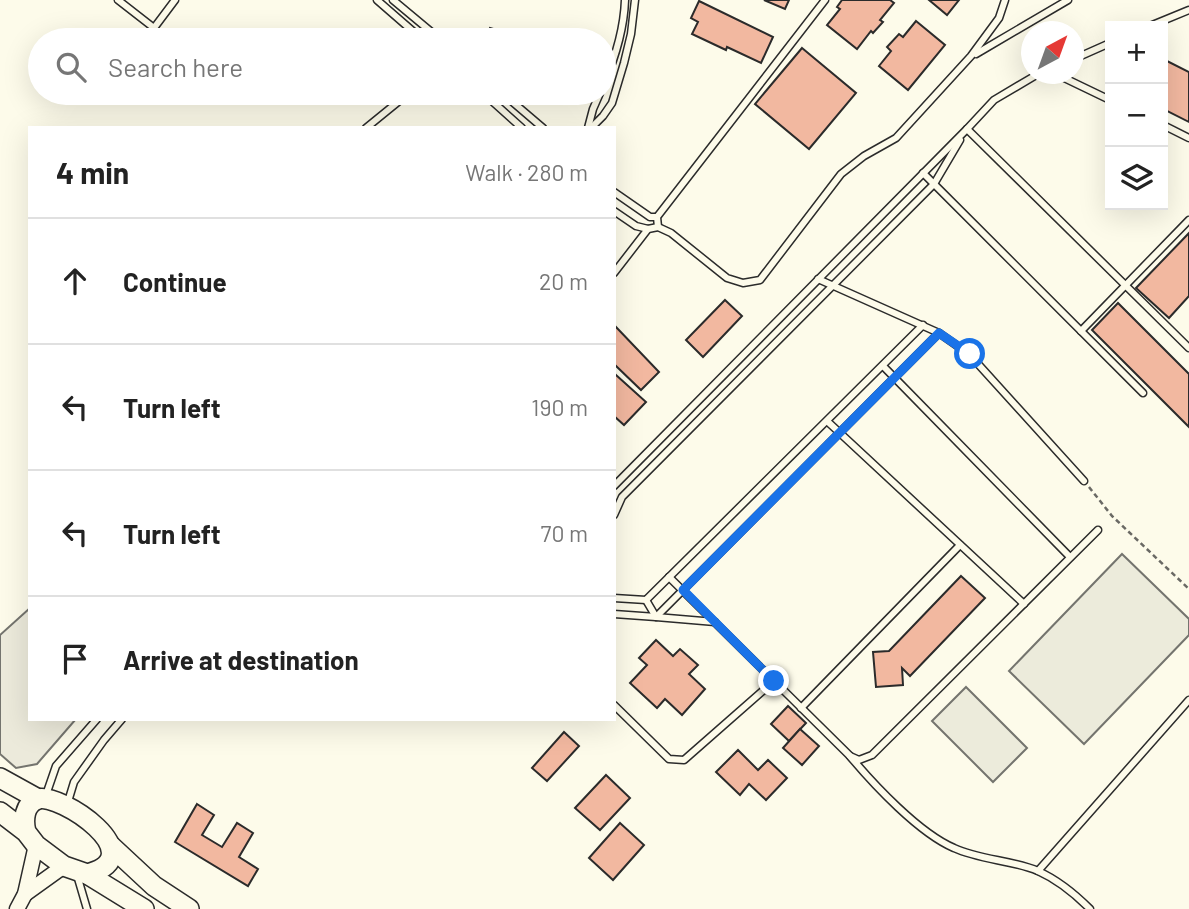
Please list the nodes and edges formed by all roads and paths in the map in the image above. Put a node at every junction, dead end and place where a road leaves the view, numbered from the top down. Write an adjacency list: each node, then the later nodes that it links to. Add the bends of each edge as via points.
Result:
1 (118, 0): 2 (lane, via 154,28)
2 (175, 0)
3 (377, 0): 12 (lane)
4 (393, 0): 13 (lane)
5 (625, 0): 15 (lane)
6 (635, 0): 20 (lane)
7 (825, 0): 39 (lane)
8 (1005, 0): 17 (lane, via 999,18)
9 (1068, 0): 17 (lane)
10 (1189, 10): 11 (lane)
11 (1162, 21)
12 (409, 28)
13 (426, 28)
14 (1105, 45): 16 (lane)
15 (616, 51)
16 (1084, 54)
17 (971, 56): 41 (lane, via 896,138 841,174 760,280 743,283 727,278)
18 (1021, 84): 33 (lane, via 994,100)
19 (1077, 84): 21 (lane)
20 (616, 90)
21 (1105, 98)
22 (394, 105): 27 (lane)
23 (496, 105): 28 (lane)
24 (516, 105): 29 (lane)
25 (595, 105): 30 (lane)
26 (611, 105): 31 (lane)
27 (368, 126)
28 (520, 126)
29 (540, 126)
30 (589, 126)
31 (591, 126)
32 (1168, 128): 34 (lane)
33 (967, 129): 35 (lane); 36 (lane); 46 (lane)
34 (1189, 138)
35 (923, 173): 36 (lane); 44 (lane)
36 (934, 184): 45 (lane); 48 (lane)
37 (616, 192): 39 (lane, via 650,217)
38 (616, 212): 42 (lane)
39 (657, 217): 41 (lane)
40 (1189, 220): 46 (lane)
41 (658, 227): 42 (lane)
42 (648, 229): 43 (lane)
43 (616, 270)
44 (818, 279): 45 (lane); 57 (lane)
45 (832, 285): 47 (lane); 58 (lane, via 622,497)
46 (1125, 285): 48 (lane); 50 (lane)
47 (923, 325): 49 (lane); 51 (lane)
48 (1081, 331): 53 (lane)
49 (939, 333): 52 (lane); 56 (lane, via 970,354)
50 (1189, 348)
51 (883, 366): 52 (lane); 54 (lane)
52 (894, 378): 55 (lane); 61 (lane)
53 (1143, 393)
54 (827, 421): 55 (lane); 62 (lane)
55 (840, 432): 60 (lane); 64 (lane)
56 (1084, 481): 63 (path, via 1112,516)
57 (616, 484)
58 (616, 510)
59 (1098, 530): 61 (lane)
60 (960, 545): 67 (lane); 74 (lane)
61 (1070, 557): 67 (lane)
62 (669, 577): 64 (lane); 66 (lane)
63 (1189, 589)
64 (683, 590): 69 (lane); 70 (lane)
65 (616, 598): 66 (lane)
66 (646, 600): 69 (lane)
67 (1024, 604): 77 (lane, via 872,755 859,760)
68 (616, 614): 69 (lane)
69 (656, 617): 70 (lane)
70 (715, 622): 71 (lane)
71 (774, 681): 73 (lane, via 684,760 670,758); 74 (lane)
72 (1189, 700): 85 (lane)
73 (616, 707)
74 (801, 708): 77 (lane)
75 (95, 721): 79 (lane, via 56,766)
76 (120, 721): 80 (lane, via 74,782)
77 (849, 755): 85 (lane, via 871,782 925,831 954,849)
78 (0, 778): 79 (highway)
79 (42, 799): 80 (highway); 82 (highway, via 25,815)
80 (66, 806): 83 (highway, via 100,830)
81 (0, 812): 82 (highway)
82 (31, 838): 84 (highway); 86 (street)
83 (111, 846): 84 (highway, via 108,863 101,869); 90 (highway, via 154,886)
84 (76, 870): 86 (street); 88 (lane); 89 (highway)
85 (1038, 871): 91 (lane, via 1070,889)
86 (25, 894): 87 (street)
87 (17, 909)
88 (87, 909)
89 (144, 909)
90 (189, 909)
91 (1090, 909)

